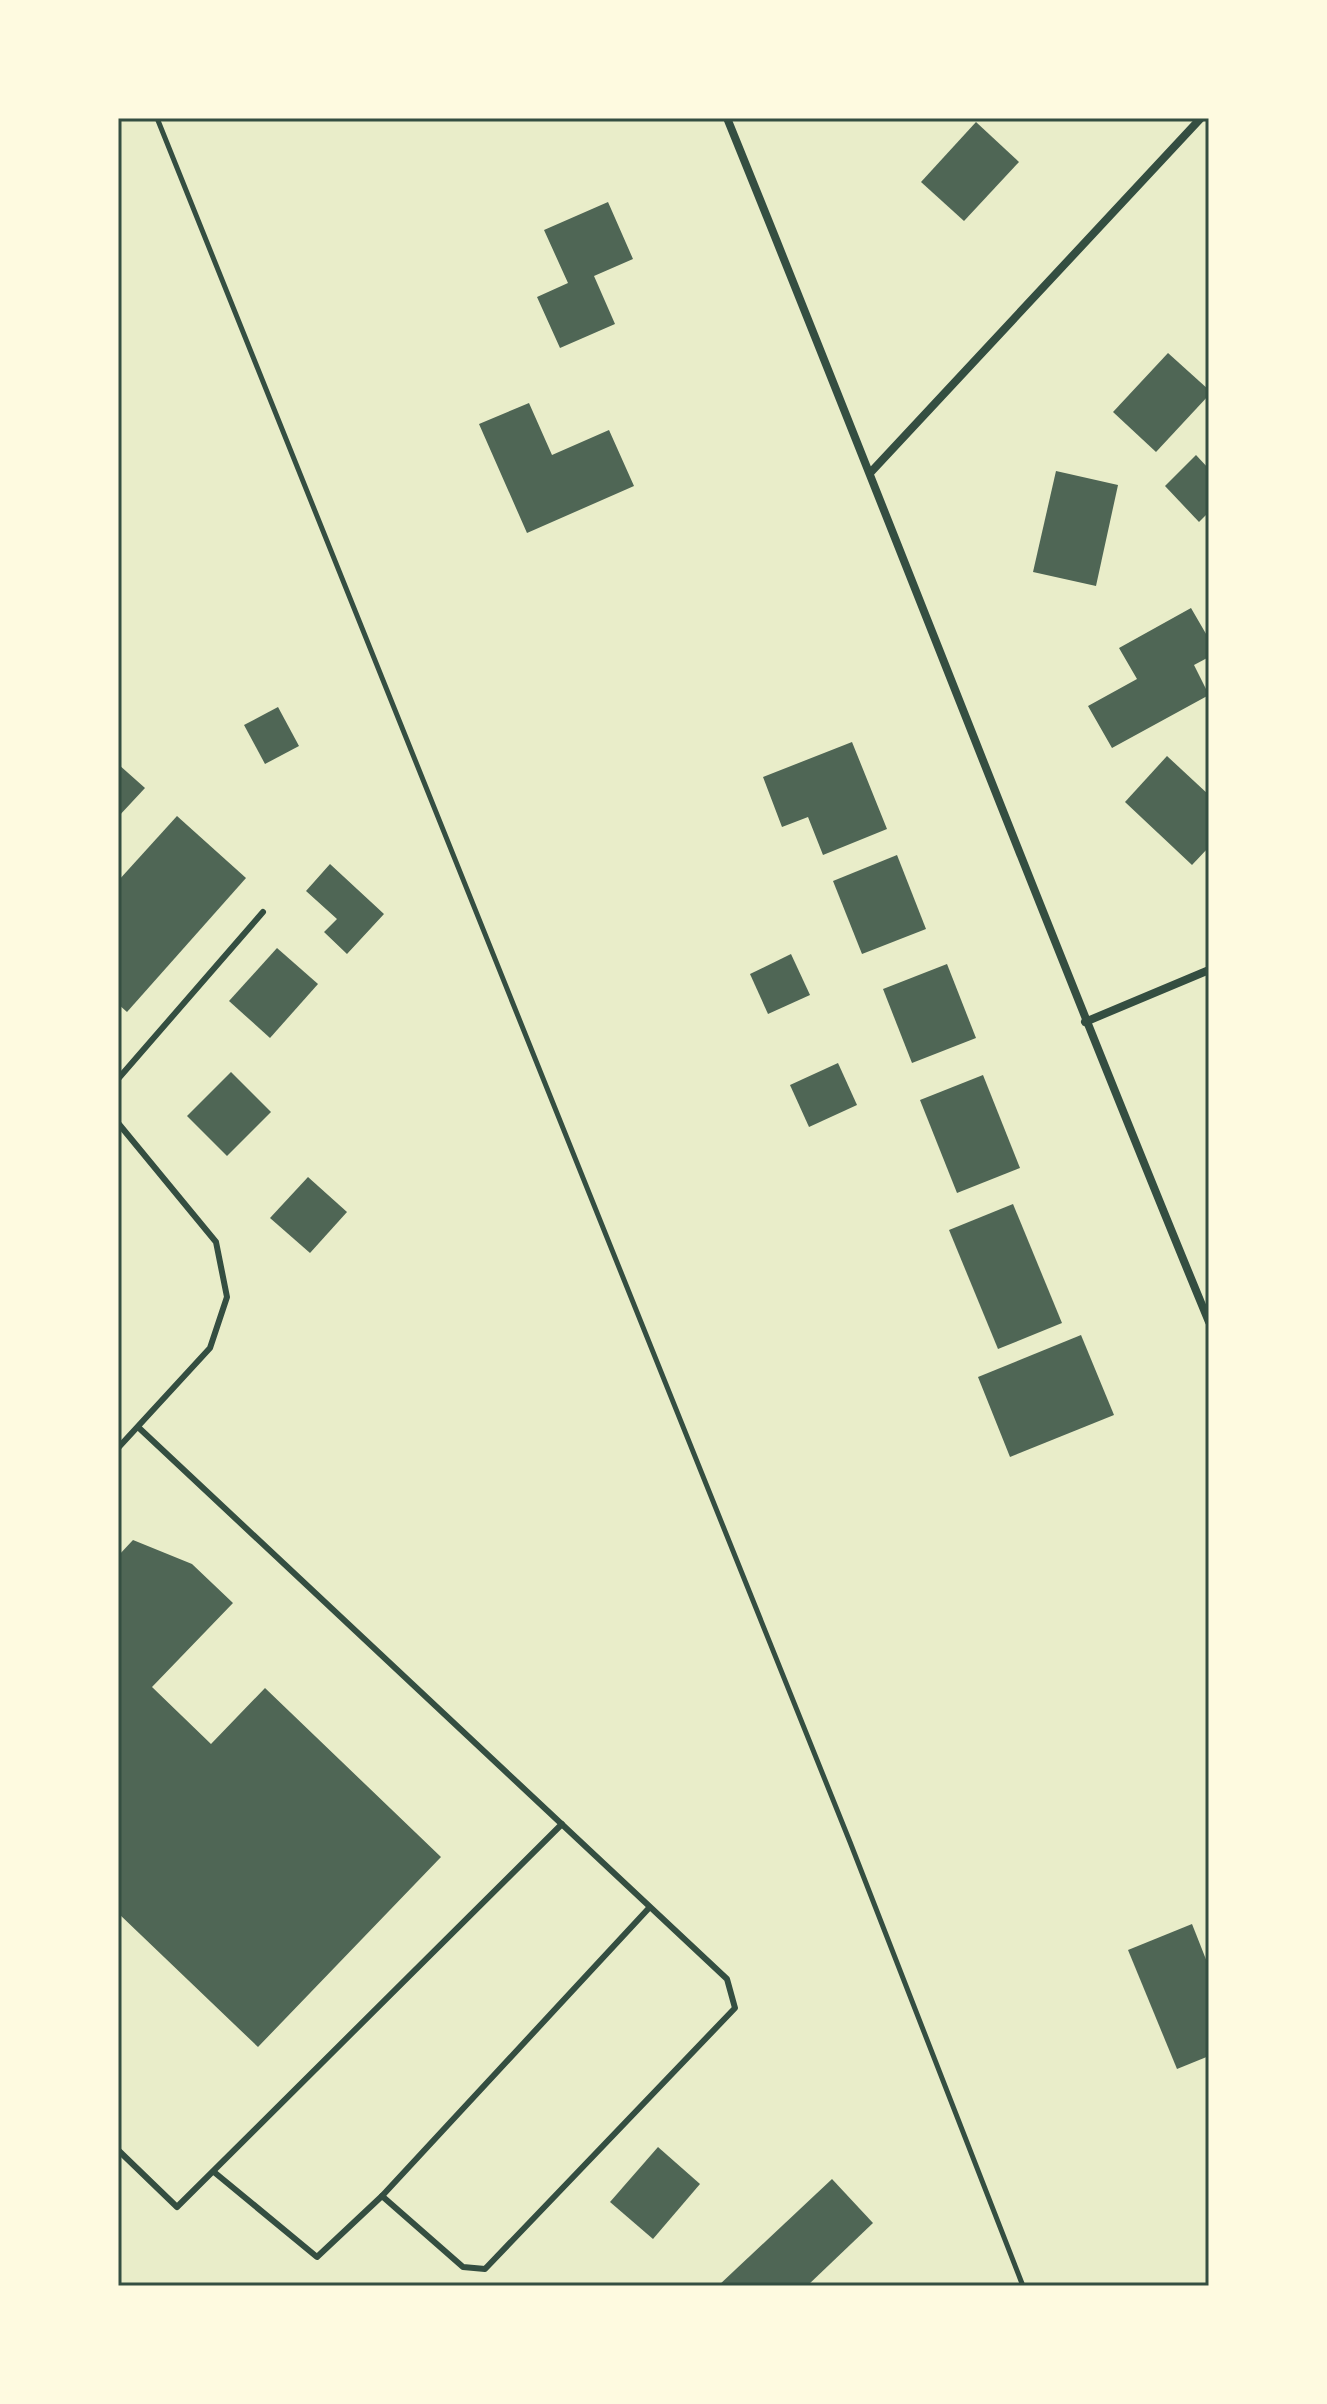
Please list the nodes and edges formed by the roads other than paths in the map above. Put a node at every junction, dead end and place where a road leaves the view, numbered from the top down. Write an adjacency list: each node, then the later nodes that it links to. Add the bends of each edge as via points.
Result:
1 (727, 118): 3 (street)
2 (1201, 118): 3 (street)
3 (871, 472): 6 (street)
4 (263, 912): 7 (lane)
5 (1209, 970): 6 (street)
6 (1085, 1022): 9 (street)
7 (118, 1079)
8 (118, 1123): 10 (lane, via 216,1242 227,1297 210,1348)
9 (1209, 1322)
10 (138, 1427): 11 (lane); 12 (lane)
11 (118, 1448)
12 (562, 1824): 13 (lane); 15 (lane)
13 (649, 1908): 16 (lane); 16 (lane, via 727,1979 735,2008 485,2269 463,2267)
14 (118, 2150): 15 (lane, via 177,2207)
15 (214, 2172): 16 (lane, via 317,2257)
16 (382, 2196)

